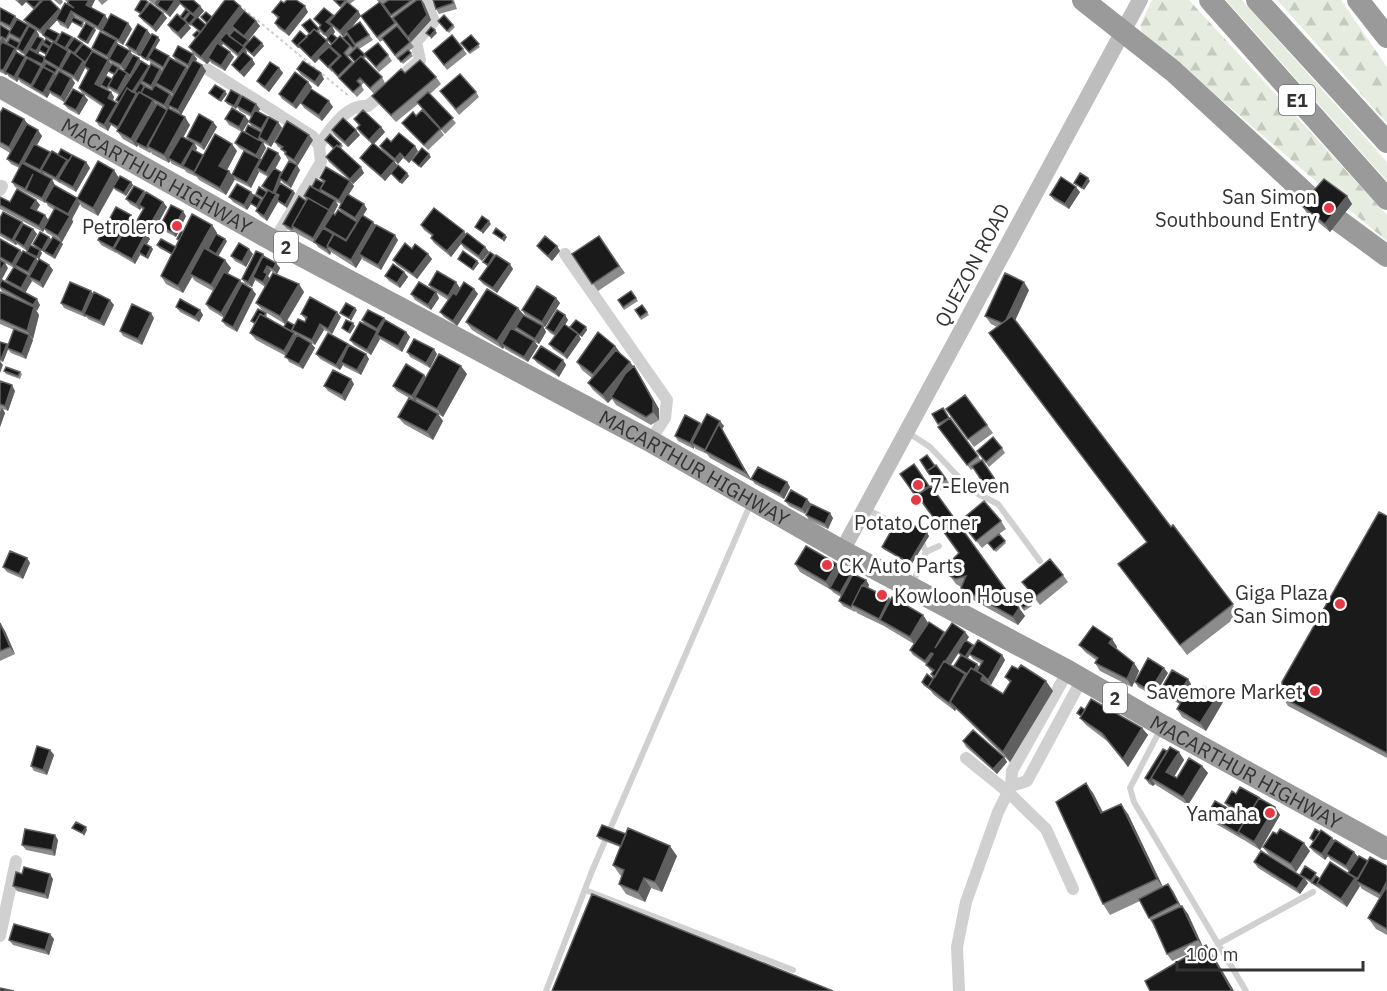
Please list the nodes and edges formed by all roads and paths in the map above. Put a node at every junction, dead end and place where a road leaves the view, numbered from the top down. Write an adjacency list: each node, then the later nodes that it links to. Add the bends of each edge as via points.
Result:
1 (232, 0): 12 (path)
2 (426, 0): 12 (street, via 434,21 416,42 420,60 368,106)
3 (1083, 0): 8 (highway)
4 (1140, 0): 8 (main road, QUEZON ROAD)
5 (1210, 0): 15 (highway, E1)
6 (1257, 0): 13 (highway, E1)
7 (1358, 0): 9 (highway)
8 (1122, 32): 16 (highway, via 1173,71); 21 (main road, QUEZON ROAD)
9 (1387, 37)
10 (207, 69): 14 (street, via 312,136)
11 (0, 87): 18 (highway, MACARTHUR HIGHWAY / 2)
12 (359, 105): 14 (street)
13 (1387, 142)
14 (319, 145): 18 (street, via 321,162)
15 (1387, 199)
16 (1315, 202)
17 (1339, 221): 20 (highway)
18 (274, 242): 22 (highway, MACARTHUR HIGHWAY / 2)
19 (565, 254): 22 (street, via 667,400 665,418)
20 (1387, 256)
21 (907, 431): 24 (main road, QUEZON ROAD); 30 (lane, via 930,447 972,491 998,504)
22 (650, 441): 23 (highway, MACARTHUR HIGHWAY / 2)
23 (752, 501): 28 (highway, MACARTHUR HIGHWAY / 2); 43 (lane)
24 (865, 508): 25 (lane); 28 (main road, QUEZON ROAD)
25 (898, 525)
26 (923, 545): 29 (lane)
27 (939, 546): 29 (lane)
28 (842, 551): 31 (highway, MACARTHUR HIGHWAY / 2)
29 (926, 552): 31 (lane)
30 (1040, 561)
31 (911, 588): 32 (highway, MACARTHUR HIGHWAY / 2)
32 (1075, 675): 33 (street); 34 (street); 35 (highway, MACARTHUR HIGHWAY / 2)
33 (1042, 718): 34 (street); 36 (street)
34 (1057, 726): 37 (street)
35 (1163, 726): 40 (highway, MACARTHUR HIGHWAY / 2); 46 (lane, via 1130,788 1134,802)
36 (1028, 742): 37 (street); 39 (street, via 1012,771)
37 (1043, 752): 39 (street, via 1028,781)
38 (966, 758): 39 (street)
39 (1010, 789): 42 (street, via 1046,829); 49 (street, via 966,902 957,947)
40 (1387, 849)
41 (16, 861): 45 (street)
42 (1073, 889)
43 (585, 890): 47 (lane); 48 (lane)
44 (1313, 892): 46 (lane)
45 (0, 936)
46 (1218, 944): 50 (lane)
47 (793, 970)
48 (546, 991)
49 (959, 991)
50 (1246, 991)

